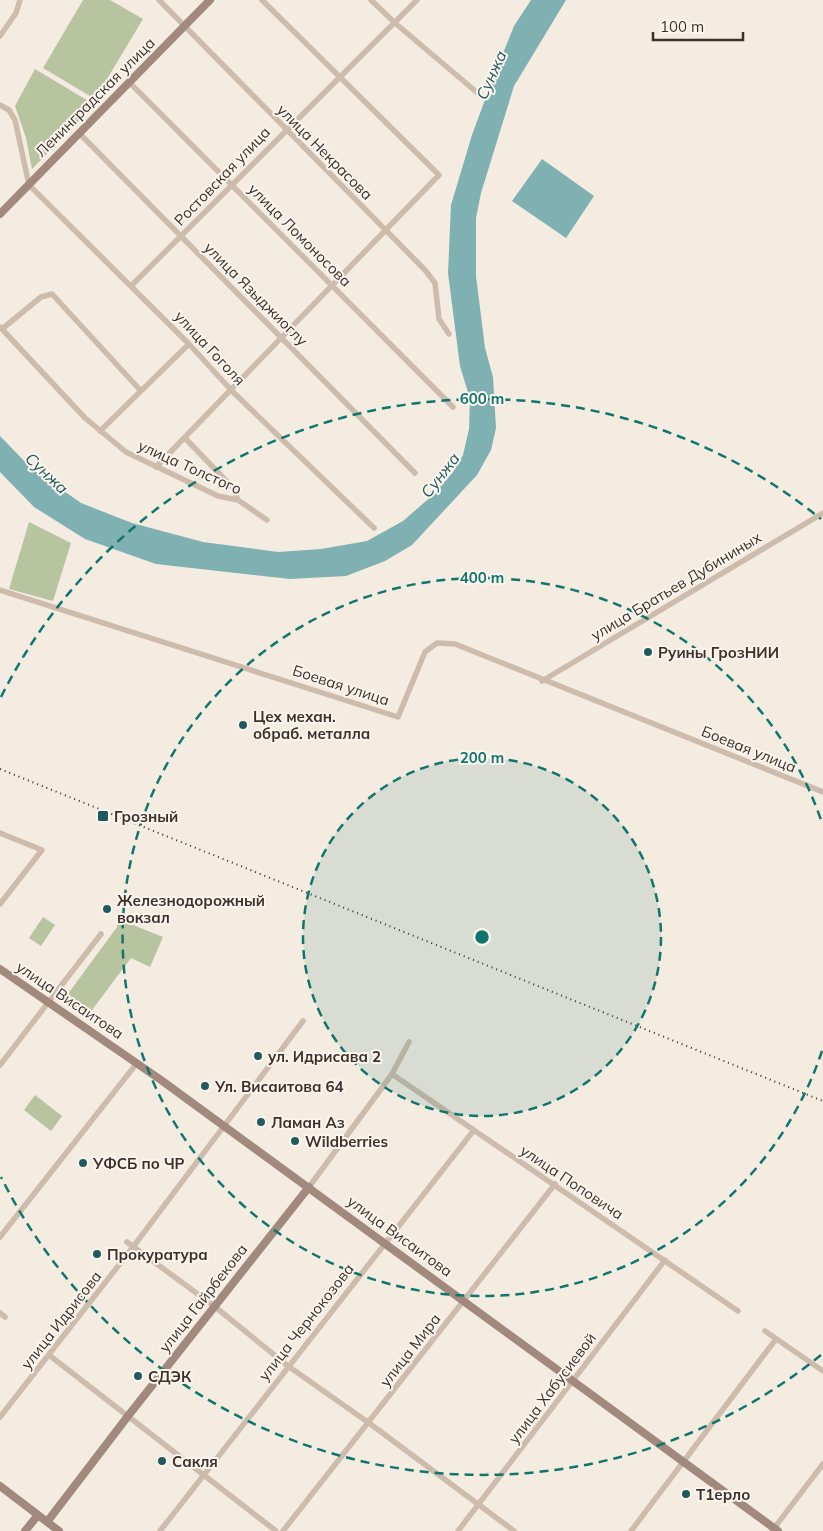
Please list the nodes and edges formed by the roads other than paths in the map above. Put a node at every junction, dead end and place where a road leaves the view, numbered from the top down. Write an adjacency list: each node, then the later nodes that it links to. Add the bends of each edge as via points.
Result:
1 (20, 0): 9 (street, via 16,13)
2 (159, 0): 8 (street, улица Некрасова)
3 (210, 0): 8 (main road, Ленинградская улица)
4 (262, 0): 10 (street)
5 (371, 0): 7 (street)
6 (417, 0): 7 (street, Ростовская улица)
7 (395, 23): 10 (street, Ростовская улица); 12 (street)
8 (184, 27): 11 (main road, Ленинградская улица); 14 (street, улица Некрасова)
9 (0, 36)
10 (341, 77): 14 (street, Ростовская улица); 19 (street, via 439,175)
11 (129, 82): 15 (main road, Ленинградская улица); 16 (street, улица Ломоносова)
12 (480, 95)
13 (0, 105): 17 (street, via 9,110 15,120)
14 (285, 130): 16 (street, Ростовская улица); 19 (street, улица Некрасова)
15 (79, 133): 17 (main road, Ленинградская улица); 20 (street, улица Языджиоглу)
16 (231, 184): 20 (street, Ростовская улица); 22 (street, улица Ломоносова)
17 (29, 185): 18 (main road, Ленинградская улица); 21 (street, улица Гоголя)
18 (0, 214)
19 (386, 232): 22 (street); 24 (street, улица Некрасова, via 434,283 439,319)
20 (180, 236): 21 (street, Ростовская улица); 25 (street, улица Языджиоглу)
21 (132, 285): 26 (street, улица Гоголя)
22 (333, 286): 25 (street); 29 (street, улица Ломоносова)
23 (1, 328): 27 (street, via 41,297 52,294); 30 (street, улица Толстого)
24 (449, 334)
25 (282, 336): 28 (street); 33 (street, улица Языджиоглу)
26 (190, 344): 27 (street); 28 (street, улица Гоголя)
27 (141, 391): 30 (street)
28 (232, 391): 31 (street); 37 (street, улица Гоголя)
29 (453, 407)
30 (100, 431): 32 (street, улица Толстого, via 126,452)
31 (185, 438): 32 (street); 34 (street, via 233,488)
32 (156, 468): 34 (street, улица Толстого, via 218,496)
33 (416, 473)
34 (238, 500): 36 (street, улица Толстого)
35 (823, 514): 39 (street, улица Братьев Дубининых)
36 (267, 520)
37 (374, 528)
38 (0, 590): 39 (street, Боевая улица, via 398,717 425,652 437,643 456,644)
39 (542, 681): 40 (street, Боевая улица)
40 (823, 792)
41 (0, 833): 42 (street, via 42,850)
42 (0, 904)
43 (101, 934): 45 (street)
44 (0, 969): 45 (main road, улица Висаитова)
45 (49, 1002): 48 (main road, улица Висаитова); 49 (street)
46 (302, 1021): 51 (street, улица Идрисова)
47 (409, 1042): 50 (street)
48 (137, 1063): 51 (main road, улица Висаитова); 55 (street)
49 (0, 1066)
50 (392, 1074): 52 (street, улица Поповича); 54 (street)
51 (224, 1126): 54 (main road, улица Висаитова); 58 (street, улица Идрисова)
52 (474, 1130): 53 (street, улица Поповича); 57 (street, улица Чернокозова)
53 (555, 1184): 59 (street, улица Поповича); 60 (street, улица Мира)
54 (309, 1187): 57 (main road, улица Висаитова); 61 (main road, улица Гайрбекова)
55 (0, 1237)
56 (127, 1242): 58 (street)
57 (384, 1242): 60 (main road, улица Висаитова); 66 (street, улица Чернокозова)
58 (133, 1247): 61 (street); 65 (street, улица Идрисова)
59 (665, 1260): 62 (street, улица Поповича); 68 (street, улица Хабусиевой)
60 (465, 1301): 68 (main road, улица Висаитова); 71 (street, улица Мира)
61 (214, 1306): 66 (street); 69 (main road, улица Гайрбекова)
62 (738, 1311)
63 (765, 1331): 64 (street)
64 (776, 1339): 67 (street); 72 (street)
65 (49, 1355): 69 (street); 70 (street, улица Идрисова)
66 (288, 1366): 71 (street); 74 (street, улица Чернокозова)
67 (823, 1371)
68 (573, 1381): 72 (main road, улица Висаитова); 76 (street, улица Хабусиевой)
69 (128, 1416): 74 (street); 78 (main road, улица Гайрбекова)
70 (0, 1417)
71 (368, 1422): 76 (street); 84 (street, улица Мира)
72 (684, 1463): 79 (main road, улица Висаитова); 87 (street)
73 (823, 1464): 79 (street)
74 (202, 1475): 82 (street, улица Чернокозова); 83 (street)
75 (0, 1486): 77 (main road)
76 (478, 1505): 85 (street, улица Хабусиевой); 86 (street)
77 (38, 1515): 78 (main road); 80 (main road)
78 (47, 1522): 81 (main road)
79 (775, 1530)
80 (25, 1531)
81 (59, 1531)
82 (160, 1531)
83 (276, 1531)
84 (283, 1531)
85 (458, 1531)
86 (514, 1531)
87 (631, 1531)

